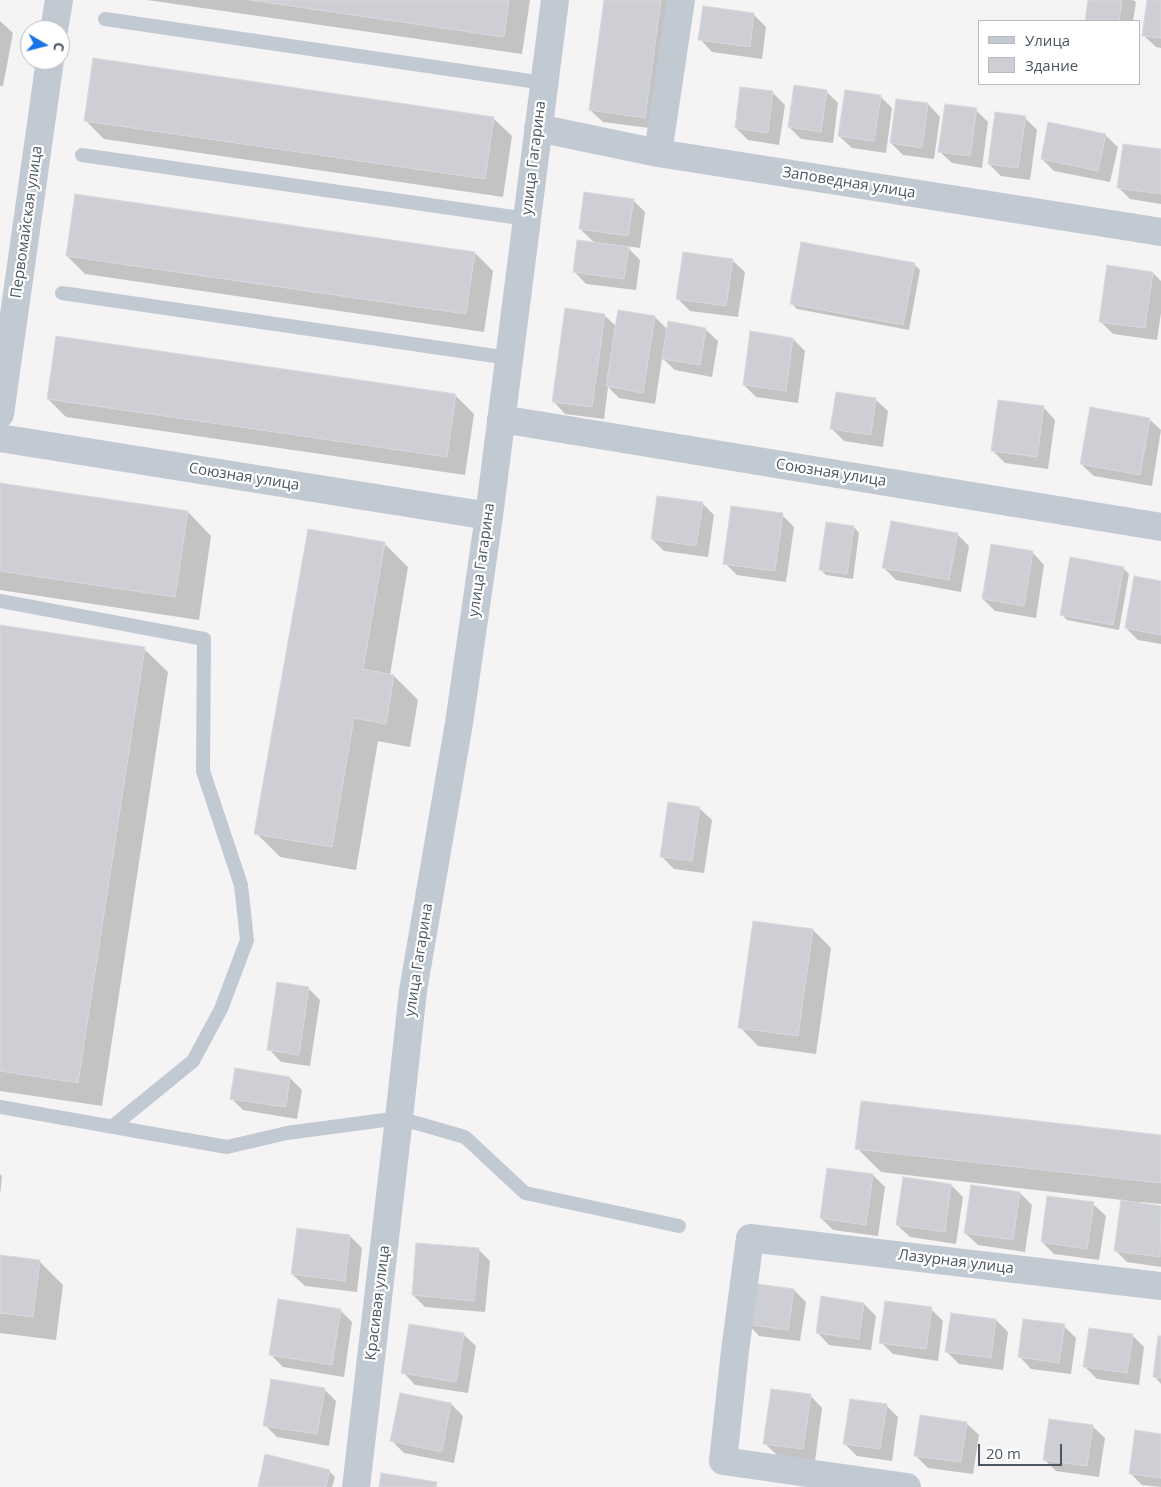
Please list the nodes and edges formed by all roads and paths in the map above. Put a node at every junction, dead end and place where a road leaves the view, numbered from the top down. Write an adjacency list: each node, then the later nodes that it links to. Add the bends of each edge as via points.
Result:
1 (59, 0): 5 (street)
2 (555, 0): 7 (street, улица Гагарина)
3 (681, 0): 9 (street)
4 (105, 19): 7 (lane)
5 (56, 20)
6 (49, 70): 15 (street, Первомайская улица)
7 (544, 83): 8 (street, улица Гагарина)
8 (538, 128): 9 (street, Заповедная улица); 11 (street, улица Гагарина)
9 (658, 153): 12 (street, Заповедная улица)
10 (82, 155): 11 (lane)
11 (527, 219): 14 (street, улица Гагарина)
12 (1161, 232)
13 (62, 293): 14 (lane)
14 (509, 358): 16 (street, улица Гагарина)
15 (0, 414)
16 (501, 419): 18 (street, улица Гагарина); 19 (street, Союзная улица)
17 (0, 438): 18 (street, Союзная улица)
18 (489, 516): 22 (street, улица Гагарина, via 459,723 412,991)
19 (1161, 528)
20 (0, 601): 23 (lane, via 204,639 203,771 241,885 248,940 220,1008 193,1060)
21 (0, 1107): 23 (lane)
22 (399, 1118): 23 (lane, via 286,1133 227,1147); 24 (lane, via 465,1137 525,1193); 26 (street, Красивая улица)
23 (112, 1127)
24 (679, 1226)
25 (1161, 1286): 27 (street, Лазурная улица, via 750,1238 723,1461)
26 (356, 1487)
27 (907, 1487)

